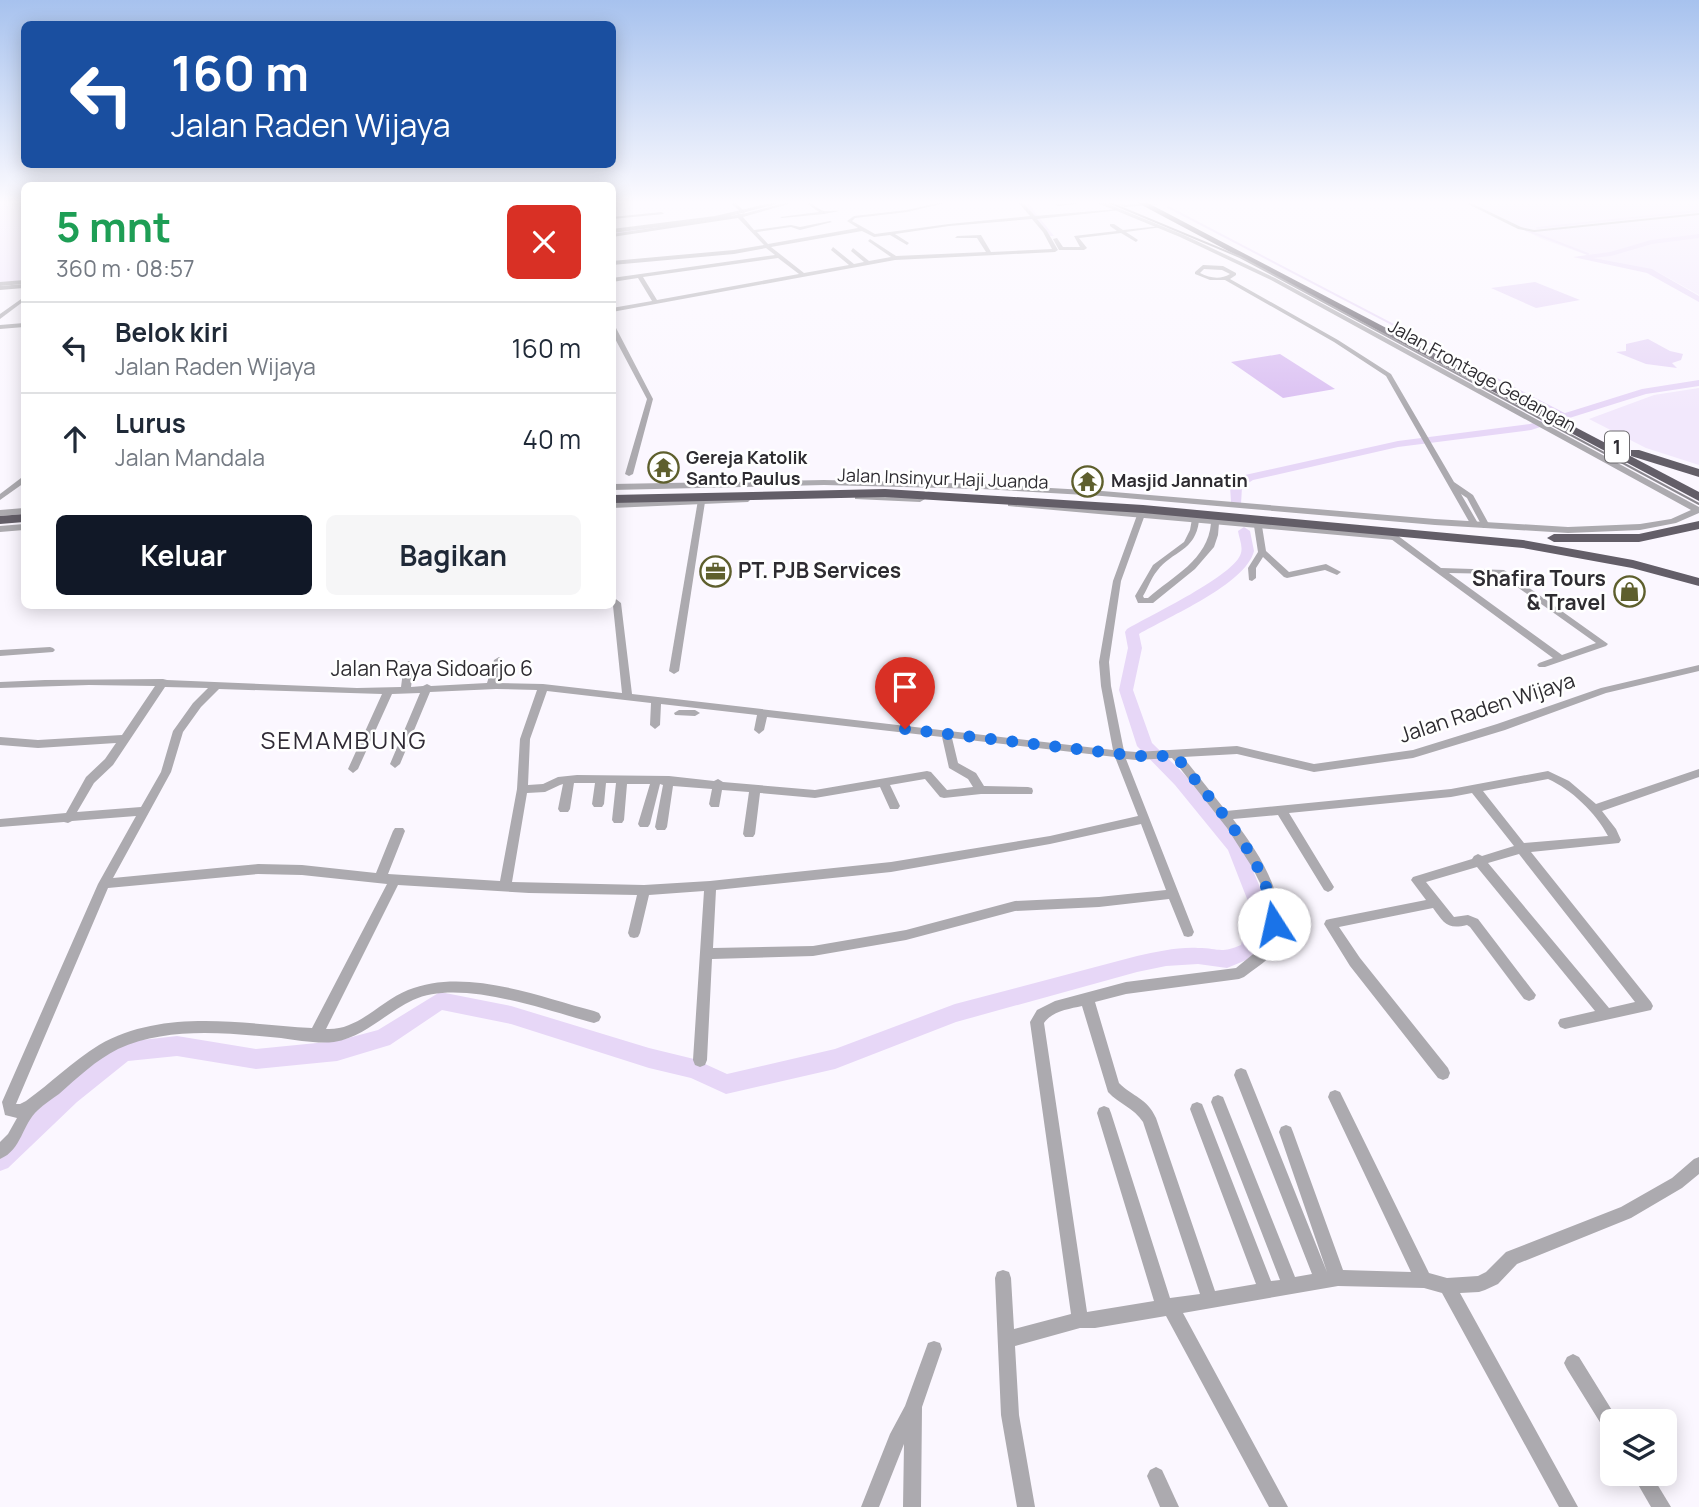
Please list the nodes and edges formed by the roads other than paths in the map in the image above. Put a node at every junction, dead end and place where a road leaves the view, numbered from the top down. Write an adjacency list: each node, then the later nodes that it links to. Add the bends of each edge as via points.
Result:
1 (617, 272): 13 (street)
2 (673, 272): 11 (street)
3 (755, 272): 16 (street)
4 (800, 272): 10 (street)
5 (818, 272): 10 (street)
6 (1200, 272): 14 (street)
7 (1231, 272): 14 (street)
8 (1258, 272): 25 (street, Jalan Frontage Gedangan, via 1529,420)
9 (1275, 272): 25 (highway, 1)
10 (803, 275): 16 (street)
11 (640, 277): 13 (street); 19 (street)
12 (736, 277): 17 (street)
13 (620, 279): 15 (street)
14 (1226, 279): 31 (street, via 1381,368 1393,380)
15 (616, 280)
16 (763, 281): 17 (street)
17 (741, 285): 19 (street)
18 (21, 301): 21 (street)
19 (655, 301): 20 (street)
20 (616, 309)
21 (0, 317)
22 (21, 325): 23 (street)
23 (0, 327)
24 (616, 334): 27 (street, via 650,399)
25 (1554, 421): 26 (highway, 1); 29 (highway, 1); 39 (street, Jalan Frontage Gedangan)
26 (1677, 467): 28 (highway); 29 (highway, via 1652,466)
27 (629, 474)
28 (1699, 474)
29 (1658, 475): 39 (highway, 1)
30 (21, 482): 36 (street)
31 (1452, 484): 52 (street); 54 (street, via 1467,492)
32 (616, 487): 35 (street, Jalan Insinyur Haji Juanda, via 853,482)
33 (616, 493): 35 (highway, Jalan Insinyur Haji Juanda, via 875,486)
34 (795, 496): 35 (highway, Jalan Insinyur Haji Juanda); 37 (highway, Jalan Insinyur Haji Juanda); 38 (street, Jalan Insinyur Haji Juanda); 43 (street, Jalan Insinyur Haji Juanda, via 975,501)
35 (1057, 497): 43 (highway, Jalan Insinyur Haji Juanda); 44 (highway, Jalan Insinyur Haji Juanda)
36 (0, 498)
37 (616, 499)
38 (701, 502): 40 (street, Jalan Insinyur Haji Juanda); 70 (street)
39 (1698, 503): 54 (street, Jalan Insinyur Haji Juanda, via 1673,521 1598,530)
40 (616, 505)
41 (21, 511): 42 (street)
42 (0, 513)
43 (1143, 513): 47 (highway, Jalan Insinyur Haji Juanda); 87 (street, via 1117,581 1104,662)
44 (1220, 513): 47 (highway, Jalan Insinyur Haji Juanda); 48 (highway, Jalan Insinyur Haji Juanda); 48 (street, Jalan Insinyur Haji Juanda, via 1237,525); 49 (street, Jalan Insinyur Haji Juanda); 49 (street, via 1207,552 1150,601 1143,602 1139,596 1154,568 1187,545)
45 (1282, 514): 46 (highway, Jalan Insinyur Haji Juanda); 48 (highway, Jalan Insinyur Haji Juanda); 53 (highway, via 1565,539 1639,538)
46 (1337, 514): 48 (street, Jalan Insinyur Haji Juanda); 52 (street, Jalan Insinyur Haji Juanda)
47 (1174, 516): 49 (street, Jalan Insinyur Haji Juanda)
48 (1257, 518): 55 (highway, Jalan Insinyur Haji Juanda); 56 (street)
49 (1195, 521)
50 (21, 522): 51 (highway)
51 (0, 525)
52 (1475, 525): 54 (street, Jalan Insinyur Haji Juanda)
53 (1699, 525)
54 (1486, 526)
55 (1399, 536): 57 (street); 60 (highway, via 1523,544 1633,564); 61 (highway, Jalan Insinyur Haji Juanda, via 1548,553)
56 (1262, 552): 58 (street, via 1284,574 1326,567); 59 (street, via 1252,568)
57 (1442, 570): 65 (street); 65 (street, via 1501,572 1603,644)
58 (1337, 572)
59 (1252, 578)
60 (1699, 582)
61 (1699, 588)
62 (616, 602): 79 (street)
63 (50, 650): 64 (street)
64 (0, 653)
65 (1560, 658): 68 (street)
66 (499, 660): 72 (street)
67 (409, 664): 77 (street)
68 (1542, 665)
69 (1699, 668): 88 (street, Jalan Raden Wijaya, via 1604,690 1399,758 1314,768 1237,750)
70 (674, 671)
71 (163, 682): 73 (street, Jalan Raya Sidoarjo 6); 74 (street, Jalan Raya Sidoarjo 6); 85 (street)
72 (492, 684): 75 (street, Jalan Raya Sidoarjo 6); 76 (street, Jalan Raya Sidoarjo 6)
73 (1, 685)
74 (217, 685): 78 (street, Jalan Raya Sidoarjo 6); 109 (street, via 178,731 166,772)
75 (428, 687): 77 (street, Jalan Raya Sidoarjo 6); 89 (street)
76 (543, 687): 79 (street, Jalan Raya Sidoarjo 6); 100 (street, via 525,739)
77 (406, 689): 78 (street, Jalan Raya Sidoarjo 6)
78 (389, 690): 90 (street)
79 (627, 696): 80 (street, Jalan Raya Sidoarjo 6)
80 (661, 700): 81 (street, Jalan Raya Sidoarjo 6, via 692,708); 82 (street)
81 (764, 712): 83 (street); 84 (street, Jalan Raya Sidoarjo 6)
82 (654, 725)
83 (759, 730)
84 (946, 733): 87 (street, Jalan Raden Wijaya); 102 (street, via 953,765 972,776)
85 (122, 739): 86 (street, via 38,744); 112 (street, via 90,780)
86 (0, 741)
87 (1119, 753): 88 (street, Jalan Raden Wijaya); 113 (street)
88 (1172, 756): 111 (street)
89 (395, 764)
90 (353, 769)
91 (1699, 773): 108 (street)
92 (569, 780): 93 (street); 100 (street); 107 (street)
93 (601, 780): 94 (street); 104 (street)
94 (622, 780): 95 (street); 114 (street)
95 (656, 780): 96 (street); 116 (street)
96 (669, 780): 97 (street); 117 (street)
97 (718, 783): 99 (street); 105 (street)
98 (884, 783): 99 (street, via 815,794); 102 (street, via 929,775 942,794); 106 (street)
99 (755, 788): 119 (street)
100 (522, 789): 125 (street)
101 (1475, 789): 108 (street, via 1552,775); 110 (street); 120 (street)
102 (981, 790): 103 (street)
103 (1028, 791)
104 (598, 804)
105 (715, 804)
106 (894, 806)
107 (564, 809)
108 (1594, 809): 120 (street, via 1615,836 1611,843)
109 (143, 811): 112 (street); 124 (street)
110 (1282, 811): 111 (street); 127 (street)
111 (1222, 816): 135 (street, via 1272,901 1269,949 1239,973 1126,988)
112 (68, 819): 115 (street)
113 (1144, 819): 126 (street, via 891,867); 129 (street)
114 (618, 821)
115 (0, 822)
116 (644, 824)
117 (661, 827)
118 (399, 831): 122 (street)
119 (749, 834)
120 (1524, 848): 121 (street); 136 (street, via 1646,1006)
121 (1478, 859): 130 (street, via 1417,880); 136 (street)
122 (380, 879): 123 (street); 124 (street, via 258,869)
123 (395, 880): 125 (street); 139 (street)
124 (111, 883): 145 (street, via 9,1102 13,1111)
125 (505, 886): 128 (street)
126 (710, 886): 128 (street); 133 (street)
127 (1328, 887)
128 (644, 890): 132 (street)
129 (1173, 894): 131 (street); 133 (street, via 1015,905 906,934 813,951)
130 (1435, 903): 134 (street, via 1450,921 1474,923); 141 (street, via 1330,924)
131 (1188, 932)
132 (634, 933)
133 (706, 954): 140 (street)
134 (1529, 995)
135 (1087, 999): 157 (street, via 1113,1087 1140,1104 1149,1118); 159 (street, via 1055,1007 1037,1022)
136 (1606, 1014): 138 (street)
137 (594, 1017): 139 (street, via 482,988 440,987 410,995 358,1029)
138 (1565, 1023)
139 (316, 1035): 145 (street, via 170,1027 142,1034 95,1056)
140 (700, 1060)
141 (1443, 1073)
142 (1241, 1075): 152 (street)
143 (1335, 1097): 153 (street)
144 (1218, 1102): 154 (street)
145 (31, 1106): 149 (street, via 13,1139)
146 (1198, 1109): 156 (street)
147 (1104, 1113): 158 (street)
148 (1286, 1132): 152 (street)
149 (0, 1152)
150 (1699, 1164): 155 (street, via 1677,1183 1626,1213 1512,1258 1492,1278 1479,1284)
151 (1003, 1278): 160 (street)
152 (1330, 1279): 153 (street); 154 (street)
153 (1424, 1280): 155 (street)
154 (1290, 1286): 156 (street)
155 (1447, 1286): 172 (street)
156 (1266, 1290): 157 (street)
157 (1210, 1300): 158 (street)
158 (1167, 1306): 159 (street); 171 (street)
159 (1080, 1320): 160 (street)
160 (1008, 1339): 169 (street, via 1010,1415)
161 (934, 1349): 163 (street)
162 (1573, 1363): 164 (street)
163 (913, 1407): 167 (street); 168 (street)
164 (1601, 1409)
165 (1156, 1476): 170 (street)
166 (1649, 1486): 173 (street)
167 (870, 1507)
168 (912, 1507)
169 (1026, 1507)
170 (1170, 1507)
171 (1279, 1507)
172 (1569, 1507)
173 (1662, 1507)

